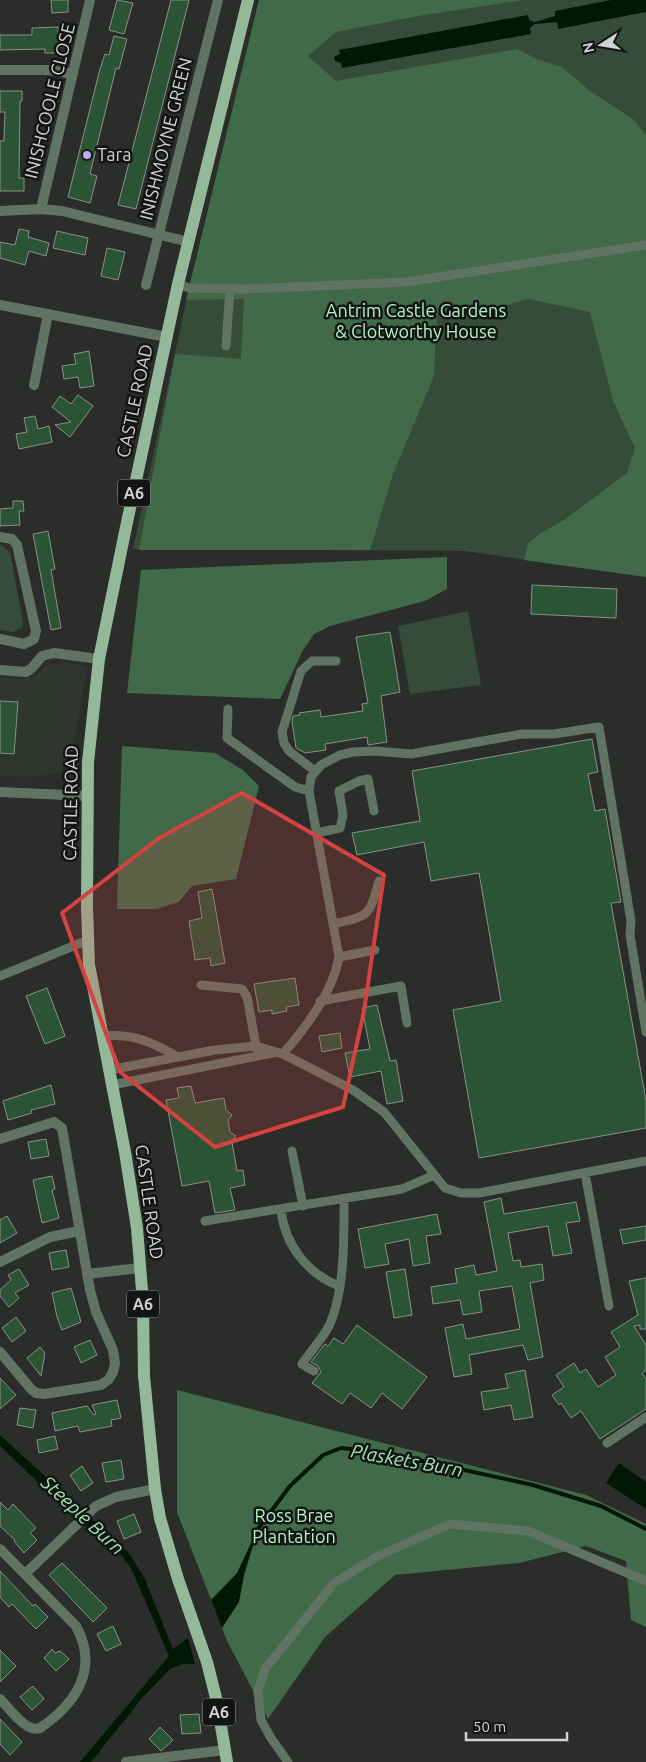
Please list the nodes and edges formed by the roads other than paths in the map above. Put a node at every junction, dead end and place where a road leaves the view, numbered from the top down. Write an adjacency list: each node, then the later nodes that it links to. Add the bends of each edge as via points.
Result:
1 (90, 0): 5 (street, INISHCOOLE CLOSE)
2 (218, 0): 8 (street, INISHMOYNE GREEN)
3 (248, 0): 9 (main road, CASTLE ROAD / A6)
4 (0, 70): 5 (street)
5 (73, 74): 6 (street, INISHCOOLE CLOSE)
6 (41, 209): 7 (street); 8 (street)
7 (0, 211)
8 (159, 234): 9 (street); 12 (street, INISHMOYNE GREEN)
9 (189, 242): 11 (main road, CASTLE ROAD / A6)
10 (646, 245): 13 (lane, via 406,282)
11 (178, 284): 13 (lane, via 189,288); 16 (main road, CASTLE ROAD / A6)
12 (146, 285)
13 (230, 289): 17 (lane)
14 (0, 306): 15 (street)
15 (48, 314): 16 (street); 18 (street)
16 (166, 337): 23 (main road, CASTLE ROAD / A6)
17 (226, 346)
18 (34, 385)
19 (0, 537): 21 (street, via 12,539 17,545 36,629 35,638)
20 (0, 639): 21 (street, via 19,644)
21 (29, 642): 22 (street)
22 (39, 658): 23 (street, via 60,652); 25 (street, via 26,672)
23 (99, 658): 30 (main road, CASTLE ROAD / A6, via 90,730)
24 (336, 661): 27 (lane, via 312,661 301,671 282,732 289,750)
25 (0, 670)
26 (228, 709): 28 (lane, via 227,738 295,787)
27 (315, 771): 28 (lane); 42 (lane, via 328,760 353,752 411,754 522,734 554,734 598,727)
28 (309, 791): 32 (lane)
29 (0, 792): 30 (street)
30 (87, 796): 35 (main road, CASTLE ROAD / A6)
31 (374, 811): 32 (lane, via 368,779 359,781 339,791 343,815 340,828)
32 (316, 833): 34 (lane)
33 (379, 881): 34 (lane, via 372,907 362,917)
34 (333, 924): 37 (lane)
35 (88, 940): 38 (lane); 43 (main road, CASTLE ROAD / A6)
36 (375, 950): 37 (lane)
37 (339, 957): 40 (lane)
38 (0, 976)
39 (201, 985): 44 (lane, via 242,989 247,997)
40 (320, 1001): 41 (lane, via 401,986); 45 (lane, via 302,1031)
41 (407, 1023)
42 (646, 1032)
43 (102, 1036): 46 (lane, via 150,1041); 48 (main road, CASTLE ROAD / A6)
44 (256, 1046): 45 (lane); 46 (lane); 47 (lane)
45 (278, 1053): 47 (lane); 54 (lane, via 368,1099 390,1119)
46 (178, 1057): 48 (lane)
47 (257, 1057): 49 (lane)
48 (109, 1070): 49 (main road, CASTLE ROAD / A6)
49 (112, 1085): 61 (main road, CASTLE ROAD / A6, via 137,1228)
50 (0, 1139): 59 (street, via 54,1122 59,1124)
51 (292, 1151): 56 (lane)
52 (646, 1161): 53 (lane)
53 (585, 1173): 54 (lane, via 479,1193 460,1193 445,1188); 64 (lane)
54 (434, 1175): 55 (lane, via 402,1189)
55 (344, 1200): 56 (lane); 63 (lane)
56 (303, 1206): 57 (lane)
57 (281, 1209): 58 (lane); 63 (lane, via 284,1228 295,1251 323,1280)
58 (205, 1222)
59 (80, 1231): 60 (street, via 50,1237); 62 (street)
60 (0, 1262)
61 (140, 1268): 62 (street); 69 (main road, CASTLE ROAD / A6, via 145,1386)
62 (88, 1274): 65 (street, via 96,1312 114,1350 115,1363 109,1379 94,1386 50,1394 36,1393)
63 (338, 1286): 66 (lane, via 336,1306 328,1327 302,1364)
64 (609, 1306)
65 (0, 1352)
66 (314, 1371)
67 (646, 1417): 68 (lane)
68 (607, 1443)
69 (155, 1490): 71 (street, via 116,1497 90,1510); 74 (main road, CASTLE ROAD / A6, via 160,1518 207,1662)
70 (0, 1549): 71 (street)
71 (25, 1574): 73 (street, via 76,1626 83,1638 86,1652 84,1679 77,1692 47,1724 36,1730 27,1726)
72 (646, 1581): 76 (lane, via 528,1531 450,1524 378,1556 334,1583 265,1669 258,1691 261,1720)
73 (0, 1699)
74 (226, 1756): 75 (street)
75 (126, 1762)
76 (288, 1762)

